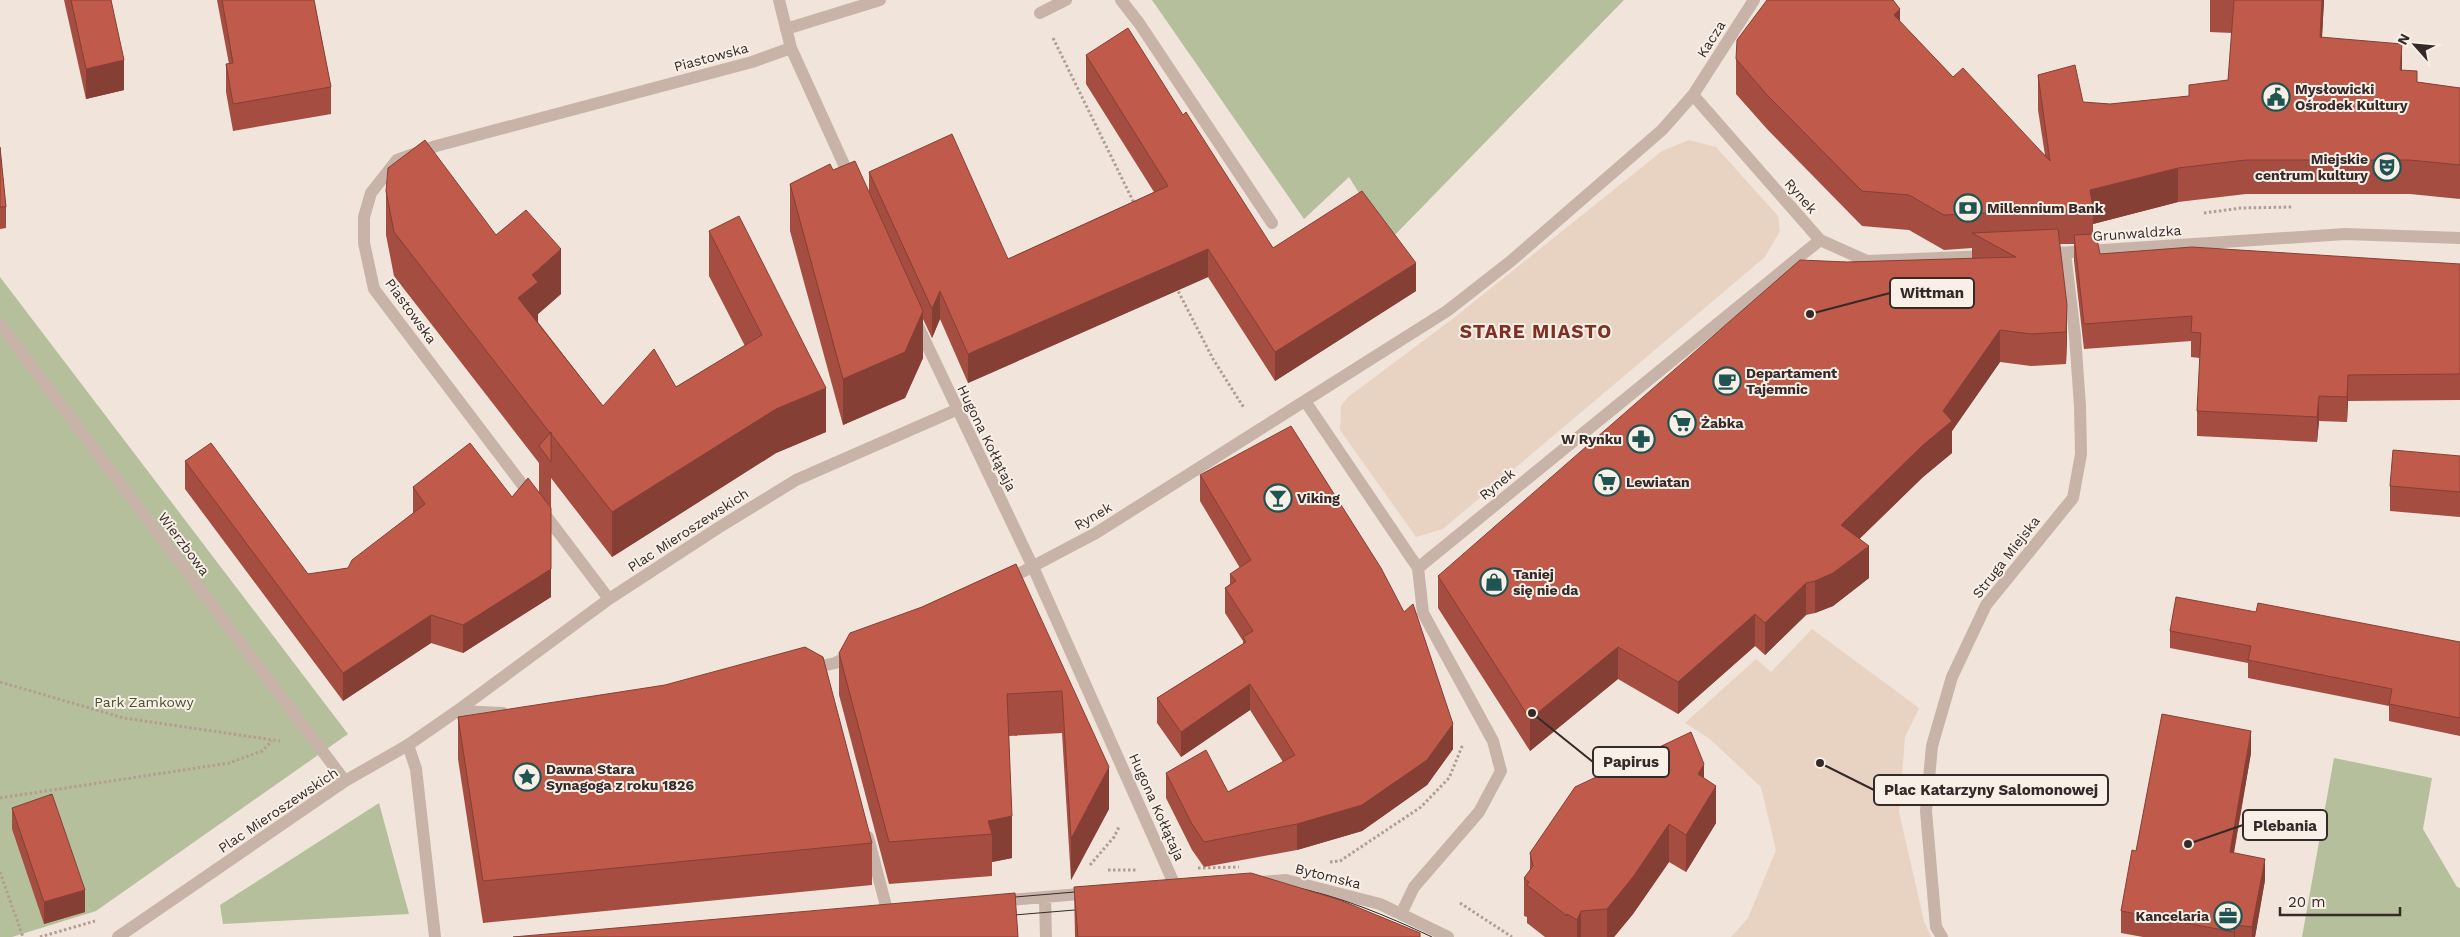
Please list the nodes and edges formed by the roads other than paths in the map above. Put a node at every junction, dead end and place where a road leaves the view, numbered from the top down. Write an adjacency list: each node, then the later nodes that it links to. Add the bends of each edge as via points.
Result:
1 (779, 0): 7 (street)
2 (880, 0): 7 (street)
3 (1066, 0): 6 (street)
4 (1121, 0): 11 (street)
5 (1754, 0): 9 (street, Kacza)
6 (1040, 13)
7 (786, 29): 8 (street)
8 (791, 48): 10 (street); 24 (street, Piastowska, via 752,62 436,146 397,160 371,193 364,217 364,243 374,289)
9 (1693, 95): 13 (street, Rynek); 19 (street, Rynek, via 1662,130 1511,261 1447,310)
10 (857, 193)
11 (1272, 223)
12 (2460, 238): 14 (street, Grunwaldzka, via 2345,234)
13 (1820, 240): 16 (street, via 1867,261); 22 (street, Rynek)
14 (2065, 253): 15 (street, Grunwaldzka); 43 (street, Struga Miejska, via 2075,336 2081,454 2073,498 1986,605 1952,676 1932,746 1926,811 1936,927)
15 (2025, 254)
16 (2006, 255)
17 (911, 310): 20 (street, Hugona Kołłątaja)
18 (0, 324): 30 (street, Wierzbowa)
19 (1305, 401): 21 (street, Rynek, via 1096,533); 22 (street)
20 (956, 410): 21 (street, Hugona Kołłątaja); 24 (street, Plac Mieroszewskich, via 796,480)
21 (1033, 567): 23 (street); 33 (street, Hugona Kołłątaja)
22 (1418, 568): 38 (street, via 1423,613 1493,741 1501,771 1479,812 1414,887)
23 (993, 586)
24 (609, 599): 27 (street, Plac Mieroszewskich)
25 (870, 646): 26 (street, via 824,670)
26 (794, 672)
27 (457, 711): 28 (street); 29 (street, Plac Mieroszewskich)
28 (513, 713)
29 (408, 745): 30 (street, Plac Mieroszewskich); 40 (street, via 416,769)
30 (345, 782): 39 (street, Plac Mieroszewskich)
31 (865, 826): 37 (street)
32 (1250, 883): 38 (street, Bytomska, via 1286,880 1380,904)
33 (1176, 888)
34 (1108, 892): 35 (street)
35 (1045, 898): 36 (street); 41 (street)
36 (986, 902)
37 (887, 910)
38 (1401, 914): 42 (street, Bytomska)
39 (118, 937)
40 (435, 937)
41 (1046, 937)
42 (1448, 937)
43 (1942, 937)

